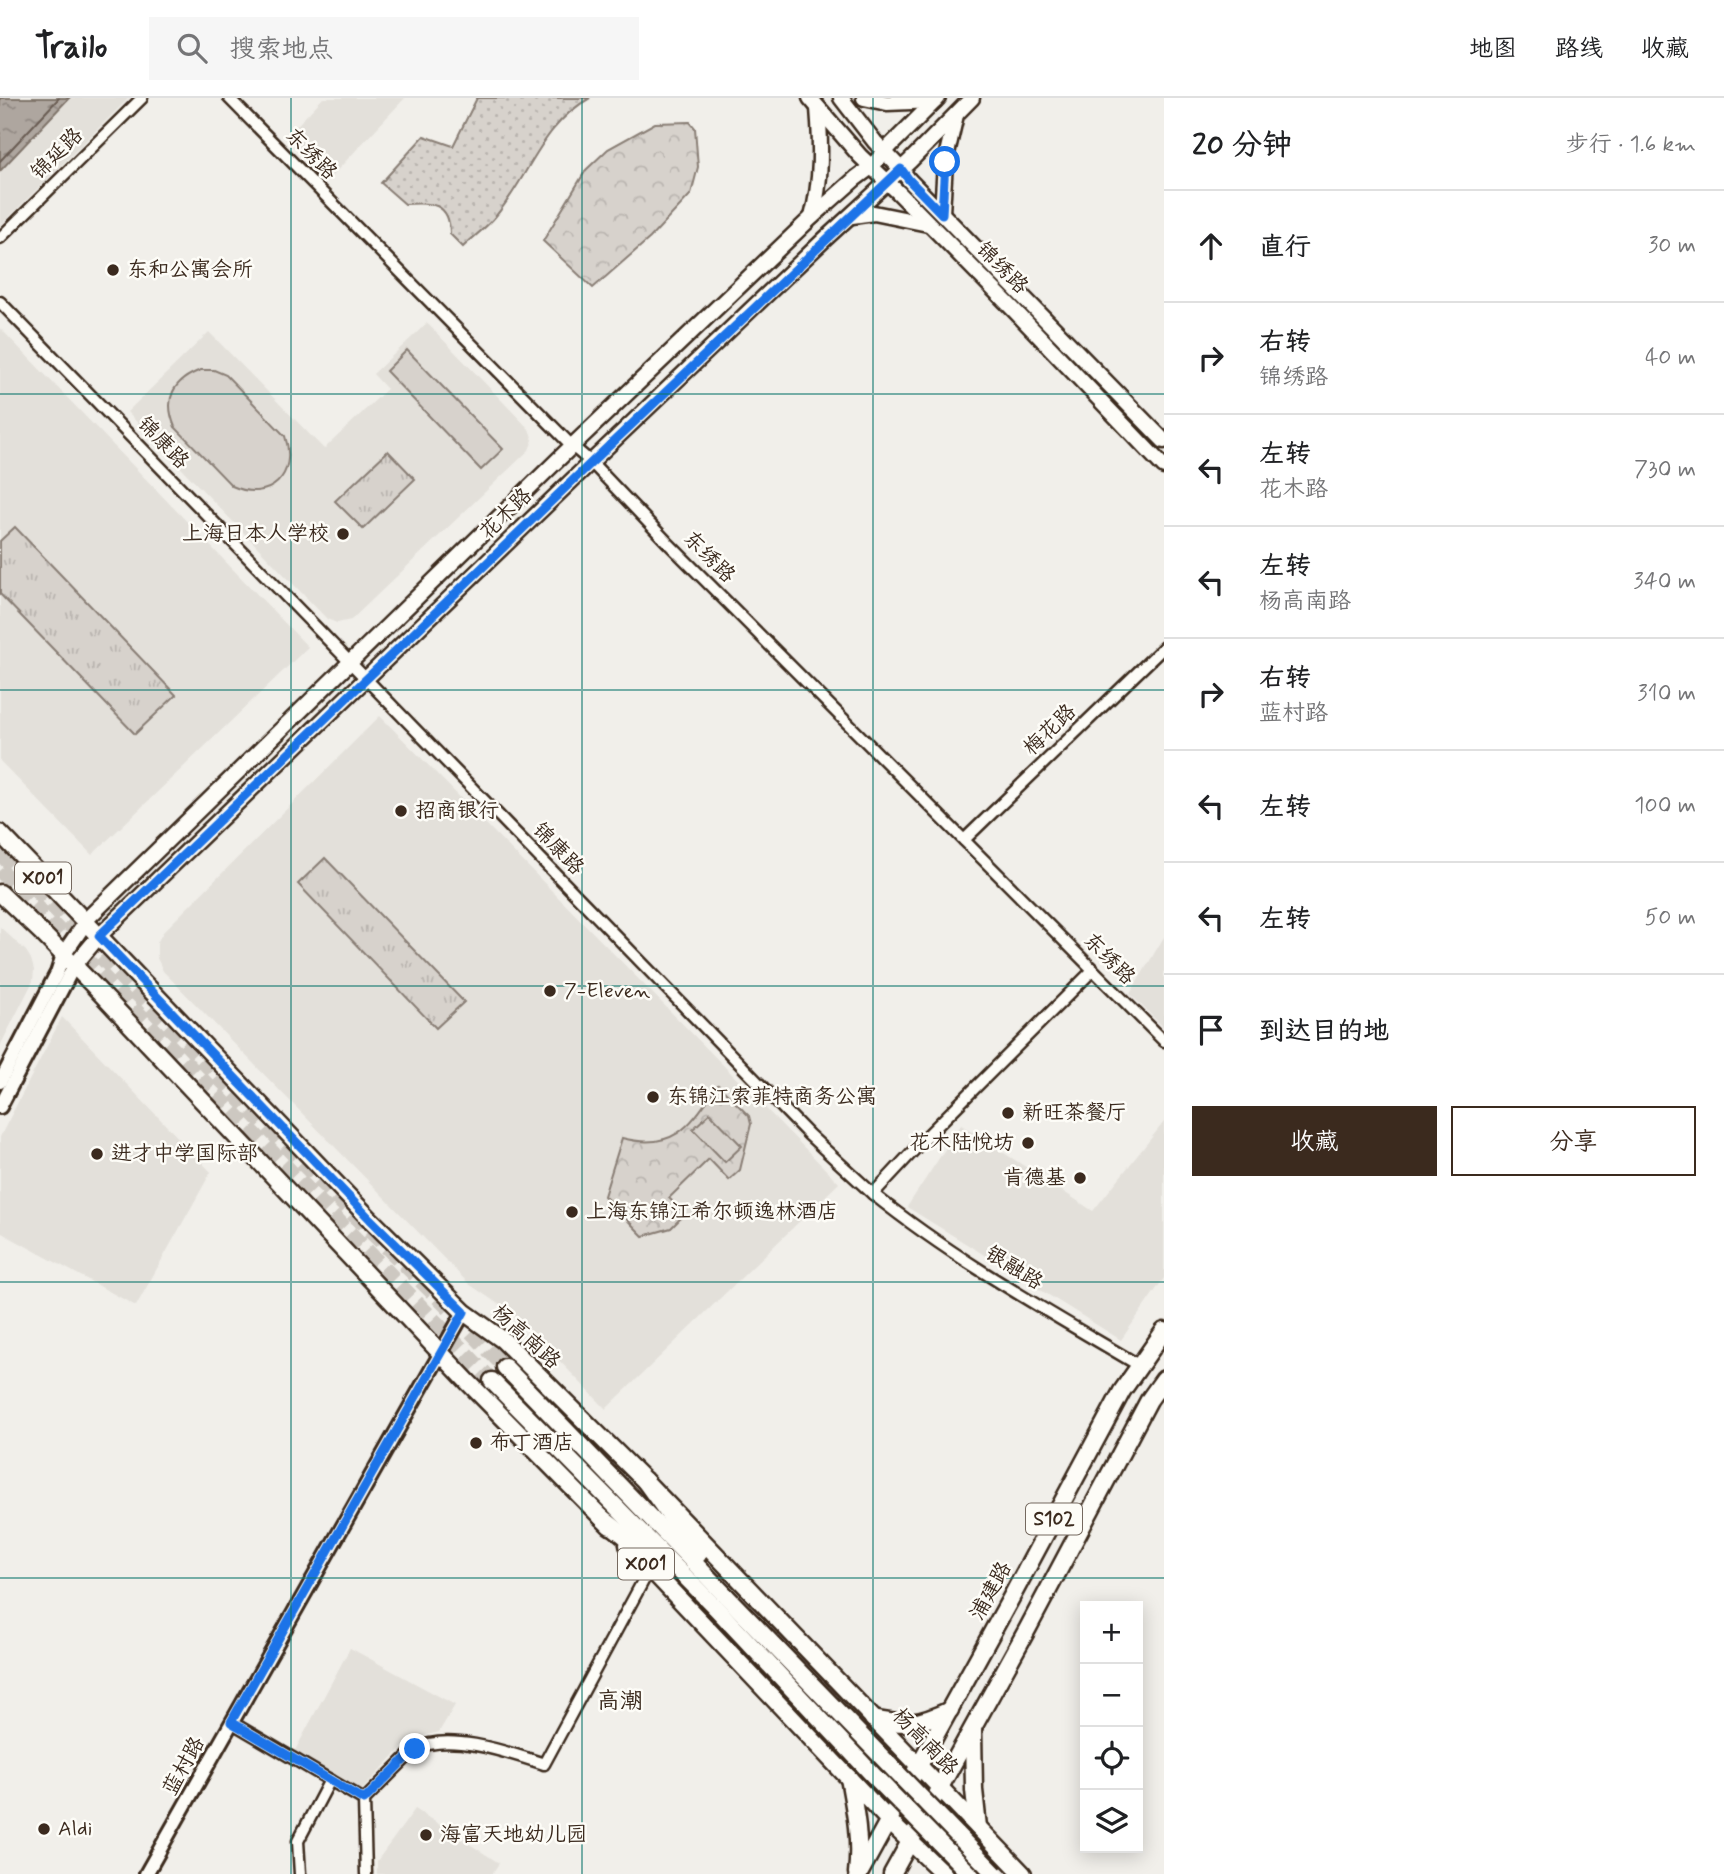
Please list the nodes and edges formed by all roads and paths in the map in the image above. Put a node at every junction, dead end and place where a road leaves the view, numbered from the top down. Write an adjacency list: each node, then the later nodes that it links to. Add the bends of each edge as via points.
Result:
1 (142, 98): 17 (street, 锦延路)
2 (229, 98): 20 (street, 东绣路)
3 (841, 98): 9 (main road, 锦绣路)
4 (864, 98): 6 (main road, via 887,103)
5 (972, 98): 8 (main road, 花木路)
6 (937, 100): 9 (main road, 花木路)
7 (814, 103): 10 (main road, 锦绣路); 15 (main road, via 821,164)
8 (956, 114): 11 (main road, 花木路); 13 (main road, via 945,162)
9 (884, 152): 10 (main road, 花木路); 11 (main road, 锦绣路)
10 (872, 167): 12 (main road, 锦绣路); 15 (main road, 花木路)
11 (901, 169): 12 (main road, 花木路); 13 (main road, 锦绣路)
12 (887, 183): 14 (main road, 花木路); 16 (main road, 锦绣路)
13 (942, 214): 19 (main road, 锦绣路)
14 (850, 216): 16 (main road, via 874,213); 21 (main road, 花木路)
15 (812, 217): 20 (main road, 花木路)
16 (930, 225): 22 (main road, 锦绣路)
17 (0, 238)
18 (0, 302): 24 (street, 锦康路)
19 (1164, 441)
20 (572, 446): 21 (street, 东绣路); 24 (main road, 花木路)
21 (591, 463): 25 (main road, 花木路); 27 (street, 东绣路)
22 (1164, 467)
23 (1164, 647): 27 (street, 梅花路)
24 (349, 663): 25 (street, 锦康路); 29 (main road, 花木路)
25 (365, 679): 30 (main road, 花木路); 36 (street, 锦康路, via 800,1125)
26 (0, 833): 29 (main road, 杨高南路 / X001)
27 (964, 840): 32 (street, 东绣路)
28 (0, 893): 31 (main road, X001)
29 (85, 923): 30 (main road, 杨高南路 / X001); 31 (main road, 花木路)
30 (99, 936): 31 (main road, 花木路); 37 (main road, 杨高南路 / X001)
31 (69, 960): 34 (street, via 57,973); 35 (street); 39 (main road, X001)
32 (1093, 970): 33 (street, 东绣路); 36 (street)
33 (1164, 1041)
34 (0, 1082)
35 (0, 1107)
36 (873, 1194): 40 (street, 银融路, via 941,1245)
37 (464, 1312): 39 (street, 蓝村路); 44 (main road, 杨高南路 / X001, via 503,1340)
38 (1164, 1331): 40 (main road, 浦建路 / S102)
39 (441, 1352): 45 (main road, X001); 50 (street, 蓝村路)
40 (1140, 1366): 48 (main road, 浦建路 / S102, via 1122,1391)
41 (505, 1367): 47 (main road, 杨高南路 / X001)
42 (1164, 1379): 51 (main road, S102)
43 (492, 1381): 47 (main road, 杨高南路 / X001)
44 (645, 1481): 47 (main road); 49 (main road, 杨高南路 / X001)
45 (601, 1517): 47 (main road); 53 (main road, X001)
46 (643, 1581): 56 (street, via 544,1764 494,1748 439,1741 415,1749)
47 (722, 1603): 66 (main road, 杨高南路 / X001, bridge, via 873,1775); 67 (main road, 杨高南路 / X001, bridge)
48 (950, 1710): 49 (main road, via 905,1724); 52 (main road, 浦建路 / S102)
49 (873, 1719): 52 (main road, 杨高南路 / X001)
50 (231, 1722): 54 (street); 60 (street, 蓝村路)
51 (973, 1728): 55 (main road, S102); 58 (main road)
52 (918, 1767): 55 (main road, 杨高南路 / X001); 57 (main road, 浦建路 / S102)
53 (849, 1778): 57 (main road, X001); 63 (main road, via 858,1826)
54 (330, 1780): 56 (street); 61 (street, via 298,1841)
55 (940, 1788): 58 (main road, 杨高南路 / X001); 59 (main road, S102)
56 (364, 1800): 62 (street)
57 (889, 1821): 59 (main road, X001); 63 (main road, 浦建路 / S102)
58 (978, 1827): 68 (main road, 杨高南路 / X001)
59 (910, 1842): 64 (main road, S102); 65 (main road, X001)
60 (146, 1874)
61 (300, 1874)
62 (366, 1874)
63 (858, 1874)
64 (892, 1874)
65 (944, 1874)
66 (970, 1874)
67 (995, 1874)
68 (1023, 1874)

